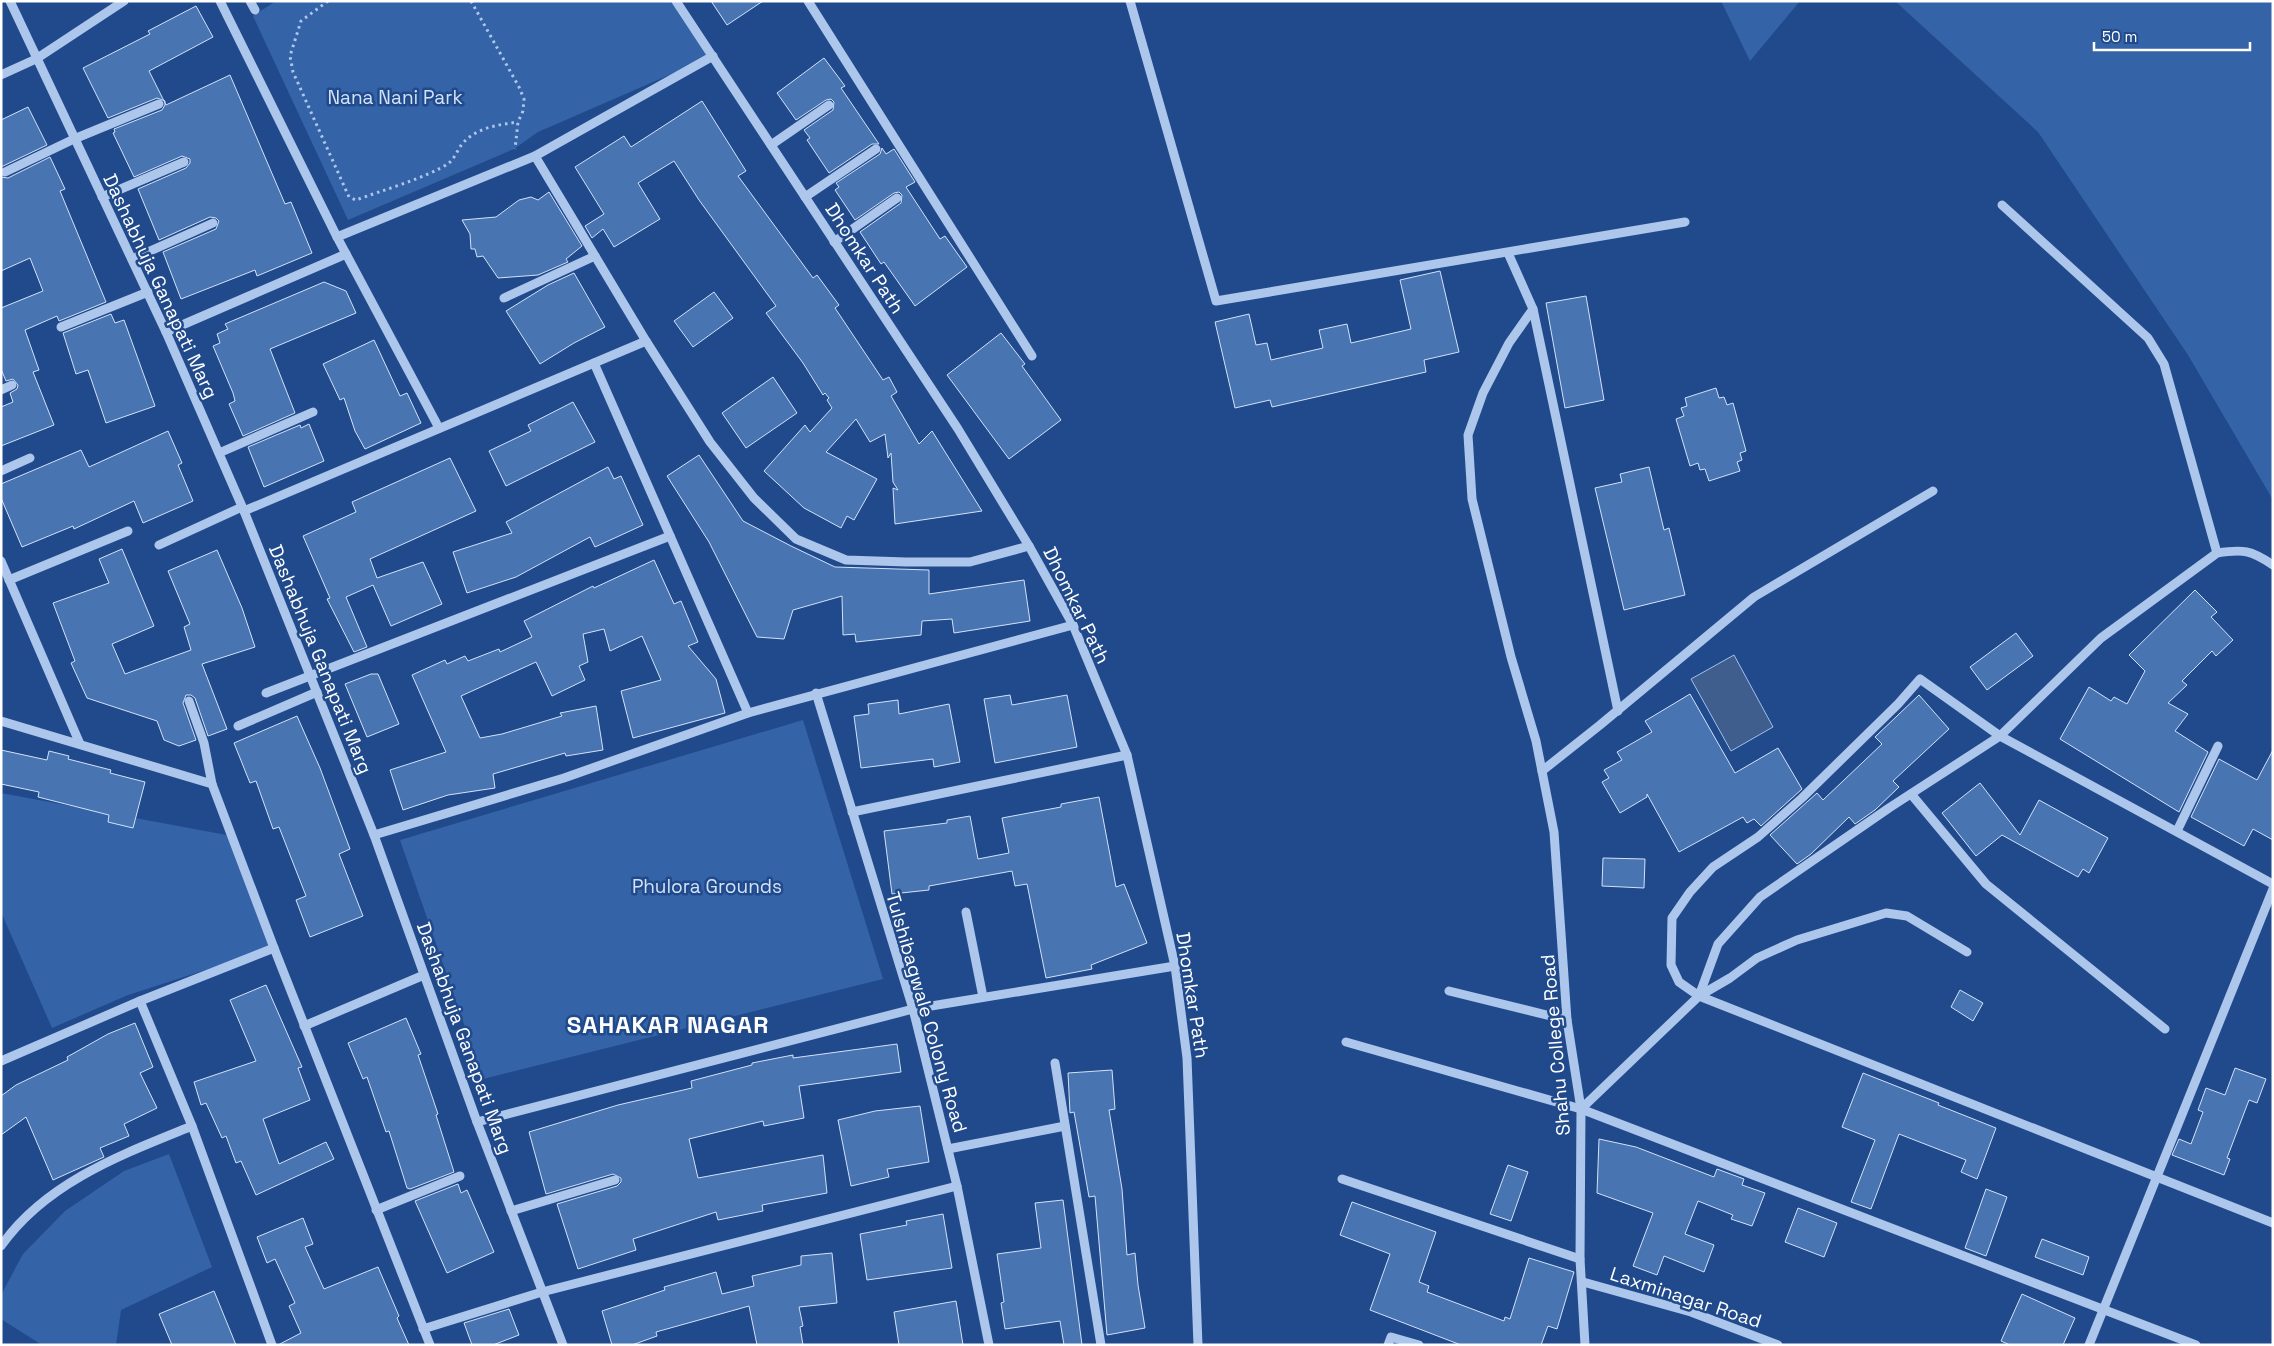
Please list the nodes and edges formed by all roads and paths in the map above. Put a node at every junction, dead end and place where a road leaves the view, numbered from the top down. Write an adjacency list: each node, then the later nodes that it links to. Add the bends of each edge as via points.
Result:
1 (10, 1): 12 (street, Dashabhuja Ganapati Marg)
2 (124, 1): 12 (street)
3 (220, 1): 29 (street)
4 (250, 1): 10 (street)
5 (328, 1): 16 (path, via 301,22 290,56 293,72 350,197 356,200 434,170 450,162 473,133)
6 (471, 1): 16 (path, via 524,99)
7 (808, 1): 41 (street)
8 (1130, 1): 31 (street, via 1216,302)
9 (677, 2): 11 (street, Dhomkar Path)
10 (254, 10)
11 (713, 56): 18 (street, Dhomkar Path); 20 (street)
12 (36, 59): 13 (street); 17 (street, Dashabhuja Ganapati Marg)
13 (1, 75)
14 (159, 104): 17 (street)
15 (829, 105): 18 (street)
16 (518, 122): 20 (path, via 514,149)
17 (74, 139): 22 (street); 23 (street, Dashabhuja Ganapati Marg)
18 (771, 145): 24 (street, Dhomkar Path)
19 (876, 149): 24 (street)
20 (535, 156): 29 (street); 33 (street)
21 (184, 162): 23 (street)
22 (5, 172)
23 (102, 197): 34 (street, Dashabhuja Ganapati Marg)
24 (805, 197): 30 (street, Dhomkar Path)
25 (897, 198): 30 (street)
26 (2002, 204): 56 (street, via 2148,338 2160,358 2176,404)
27 (1686, 222): 31 (street)
28 (212, 223): 34 (street)
29 (337, 237): 32 (street)
30 (834, 242): 55 (street, Dhomkar Path, via 958,429)
31 (1508, 253): 37 (street)
32 (346, 254): 39 (street); 46 (street)
33 (595, 256): 36 (street); 40 (street)
34 (132, 259): 35 (street, Dashabhuja Ganapati Marg)
35 (148, 292): 38 (street); 39 (street, Dashabhuja Ganapati Marg)
36 (504, 298)
37 (1533, 309): 66 (street); 74 (street, Shahu College Road, via 1509,343 1483,393 1468,436 1472,499)
38 (61, 327)
39 (166, 332): 47 (street, Dashabhuja Ganapati Marg)
40 (646, 341): 42 (street); 55 (street, via 710,442 754,498 796,539 846,560 906,562 970,562)
41 (1032, 356)
42 (594, 363): 46 (street); 53 (street)
43 (12, 386): 44 (street)
44 (1, 390)
45 (313, 412): 47 (street)
46 (440, 428): 51 (street)
47 (219, 453): 51 (street, Dashabhuja Ganapati Marg)
48 (30, 458): 49 (street)
49 (1, 471)
50 (1934, 491): 66 (street, via 1754,597)
51 (243, 509): 54 (street); 61 (street, Dashabhuja Ganapati Marg)
52 (128, 531): 59 (street)
53 (670, 536): 61 (street); 67 (street)
54 (159, 545)
55 (1029, 546): 60 (street, Dhomkar Path)
56 (2217, 553): 58 (street, via 2254,552); 70 (street, via 2101,638)
57 (1, 560): 59 (street)
58 (2273, 565)
59 (10, 580): 71 (street)
60 (1073, 625): 64 (street); 73 (street, Dhomkar Path)
61 (310, 676): 62 (street, Dashabhuja Ganapati Marg); 63 (street)
62 (317, 692): 69 (street); 79 (street, Dashabhuja Ganapati Marg)
63 (266, 693)
64 (816, 693): 67 (street); 77 (street, Tulshibagwale Colony Road)
65 (189, 701): 75 (street, via 204,743)
66 (1618, 710): 74 (street)
67 (748, 713): 79 (street, via 564,778)
68 (1, 721): 71 (street)
69 (238, 726)
70 (2000, 736): 76 (street); 78 (street); 88 (street, via 1920,679 1802,798 1758,837 1713,867 1690,892 1672,918 1670,965 1679,982)
71 (80, 744): 75 (street)
72 (2218, 746): 78 (street)
73 (1127, 755): 77 (street); 85 (street, Dhomkar Path)
74 (1542, 770): 92 (street, Shahu College Road, via 1554,832)
75 (212, 784): 83 (street)
76 (1911, 794): 88 (street, via 1760,897 1718,944); 94 (street, via 1986,884)
77 (852, 812): 91 (street, Tulshibagwale Colony Road)
78 (2177, 832): 80 (street)
79 (374, 835): 86 (street, Dashabhuja Ganapati Marg)
80 (2273, 884)
81 (2273, 889): 104 (street)
82 (966, 912): 89 (street)
83 (274, 948): 90 (street); 93 (street)
84 (1967, 952): 88 (street, via 1907,916 1886,913 1773,950)
85 (1175, 966): 89 (street); 122 (street, Dhomkar Path, via 1187,1058)
86 (424, 975): 93 (street); 99 (street, Dashabhuja Ganapati Marg)
87 (1449, 991): 92 (street)
88 (1699, 996): 98 (street); 104 (street)
89 (983, 998): 91 (street)
90 (140, 1001): 96 (street); 100 (street)
91 (913, 1009): 99 (street); 102 (street, Tulshibagwale Colony Road)
92 (1567, 1020): 98 (street, Shahu College Road)
93 (304, 1026): 108 (street)
94 (2165, 1029)
95 (1346, 1042): 98 (street)
96 (1, 1061)
97 (1055, 1063): 101 (street)
98 (1581, 1109): 112 (street, Shahu College Road); 115 (street)
99 (476, 1122): 109 (street, Dashabhuja Ganapati Marg)
100 (192, 1126): 111 (street, via 116,1157 50,1194); 117 (street)
101 (1065, 1126): 102 (street); 121 (street)
102 (948, 1149): 107 (street, Tulshibagwale Colony Road)
103 (460, 1176): 108 (street)
104 (2157, 1177): 110 (street); 115 (street)
105 (1342, 1179): 112 (street)
106 (616, 1180): 109 (street)
107 (957, 1186): 114 (street); 120 (street, Tulshibagwale Colony Road)
108 (376, 1210): 116 (street)
109 (511, 1211): 114 (street, Dashabhuja Ganapati Marg)
110 (2273, 1222)
111 (1, 1246)
112 (1580, 1259): 113 (street, Shahu College Road)
113 (1583, 1282): 125 (street, Shahu College Road); 126 (street, Laxminagar Road, via 1691,1312)
114 (542, 1292): 116 (street); 119 (street, Dashabhuja Ganapati Marg)
115 (2103, 1310): 127 (street); 128 (street)
116 (423, 1329): 118 (street)
117 (272, 1345)
118 (430, 1345)
119 (563, 1345)
120 (989, 1345)
121 (1101, 1345)
122 (1198, 1345)
123 (1388, 1345): 124 (street, via 1391,1337)
124 (1419, 1345)
125 (1585, 1345)
126 (1778, 1345)
127 (2089, 1345)
128 (2196, 1345)

